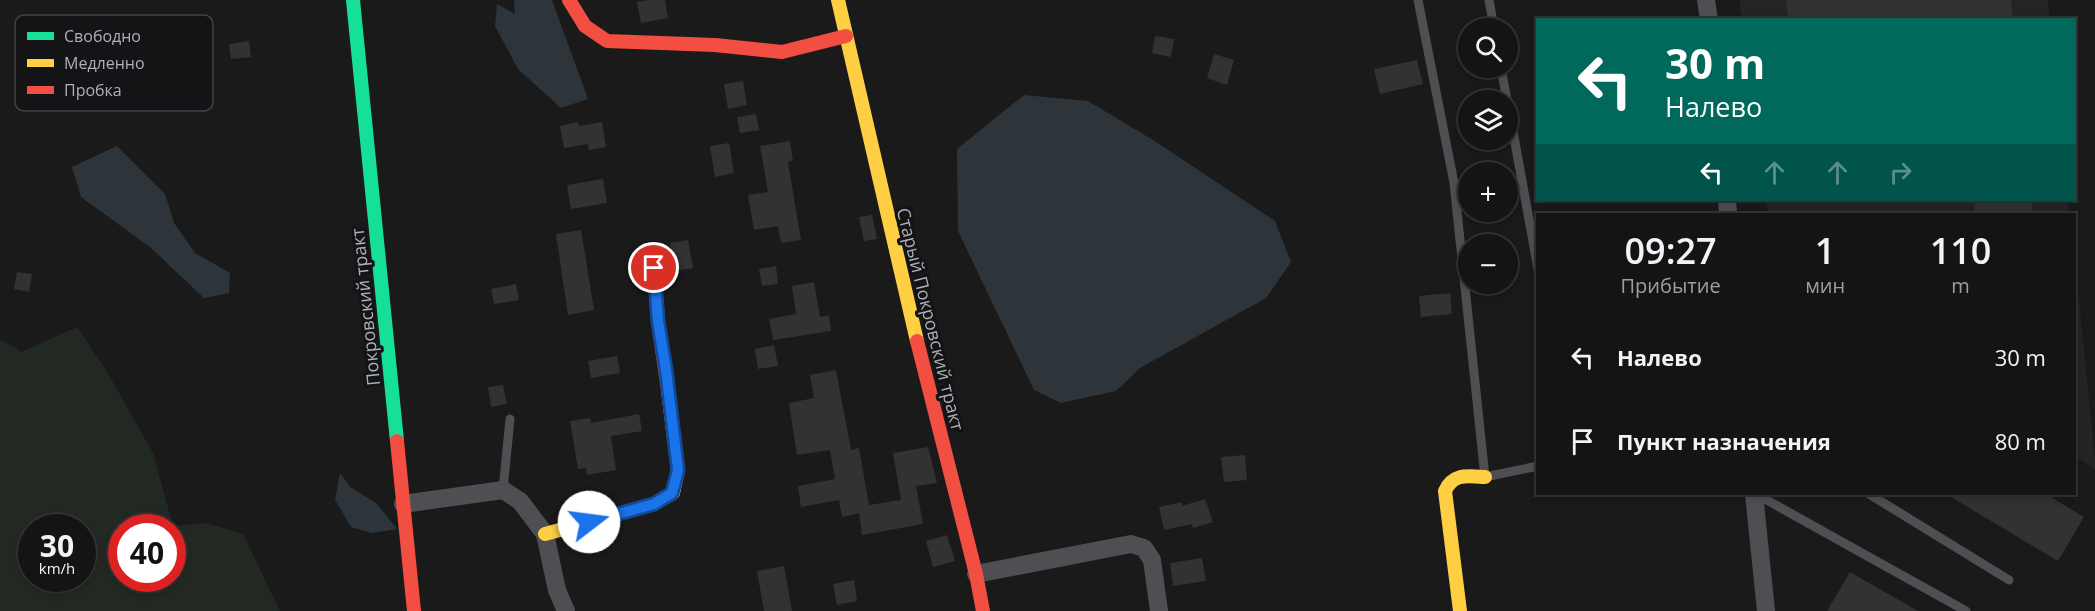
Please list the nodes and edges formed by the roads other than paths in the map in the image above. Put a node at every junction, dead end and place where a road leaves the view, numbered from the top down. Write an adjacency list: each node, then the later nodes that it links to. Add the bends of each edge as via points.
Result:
1 (353, 0): 20 (street, Покровский тракт)
2 (568, 0): 9 (street, via 585,26 608,41 782,52)
3 (838, 0): 9 (street, Старый Покровский тракт)
4 (1418, 0): 15 (lane, via 1454,183)
5 (1489, 0): 7 (lane)
6 (1706, 0): 8 (street)
7 (1492, 18)
8 (1709, 18)
9 (846, 36): 22 (street, Старый Покровский тракт, via 907,302)
10 (1516, 150): 11 (lane)
11 (1536, 258)
12 (654, 268): 21 (street, via 678,470 672,493 654,504)
13 (510, 419): 16 (lane)
14 (1536, 466): 15 (lane)
15 (1485, 477): 28 (street, via 1457,475 1448,481 1445,491)
16 (503, 490): 20 (street); 21 (street, via 520,501)
17 (1755, 495): 29 (street)
18 (1757, 495): 30 (lane)
19 (1871, 495): 23 (lane)
20 (403, 504): 24 (street, Покровский тракт)
21 (545, 534): 25 (street, via 557,590)
22 (976, 574): 26 (street, Старый Покровский тракт); 27 (street, via 1131,543 1144,549 1152,560)
23 (2009, 580)
24 (414, 611)
25 (566, 611)
26 (983, 611)
27 (1159, 611)
28 (1460, 611)
29 (1766, 611)
30 (1966, 611)

